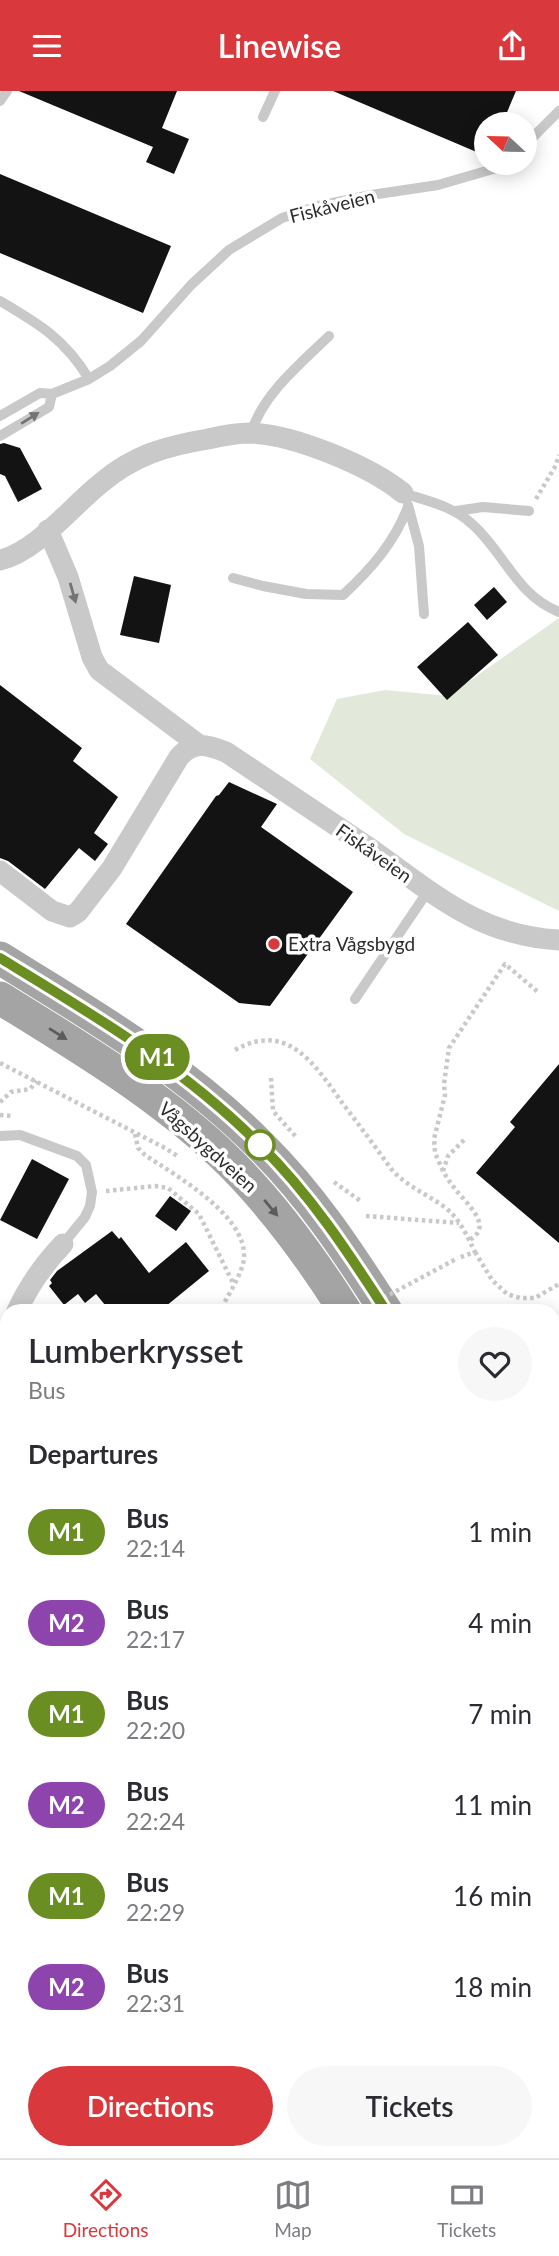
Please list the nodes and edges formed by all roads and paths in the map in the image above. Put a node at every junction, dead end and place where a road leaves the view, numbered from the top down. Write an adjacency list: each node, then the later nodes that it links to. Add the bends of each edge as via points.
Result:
1 (7, 91): 3 (lane)
2 (275, 91): 5 (lane)
3 (0, 101)
4 (559, 111): 6 (lane)
5 (263, 117)
6 (537, 133)
7 (474, 175): 10 (lane, Fiskåveien, via 318,206 282,218 229,250 141,341)
8 (0, 301): 10 (lane, via 55,336)
9 (329, 336): 13 (lane, via 262,407)
10 (89, 379): 11 (lane, Fiskåveien)
11 (52, 394): 12 (lane, Fiskåveien, via 40,393); 14 (lane, Fiskåveien, one-way to 11, via 49,407)
12 (0, 416)
13 (251, 433): 16 (street, via 295,442 371,472); 19 (street, via 183,443 133,459)
14 (0, 436)
15 (559, 455): 18 (path)
16 (405, 500): 17 (lane); 21 (lane, via 393,541 343,595 306,594); 23 (lane, via 419,546)
17 (456, 511): 18 (lane, via 483,507); 22 (lane, via 473,524 525,589)
18 (529, 512)
19 (48, 530): 20 (street, via 21,553); 24 (street, Fiskåveien, one-way to 24, via 99,670)
20 (0, 560)
21 (233, 578)
22 (559, 612)
23 (424, 614)
24 (199, 744): 25 (street, via 179,757 112,868 78,912 70,917 52,911); 26 (street, Fiskåveien, via 226,752)
25 (0, 871)
26 (428, 891): 27 (street, Fiskåveien, via 484,924 534,939); 31 (lane)
27 (559, 940)
28 (0, 958): 57 (main road, Vågsbygdveien, via 119,1031 215,1103 303,1191)
29 (538, 992): 42 (path, via 505,964 449,1048 434,1139)
30 (0, 998): 55 (main road, Vågsbygdveien, one-way to 55, via 120,1074 220,1153 296,1238)
31 (355, 999)
32 (235, 1050): 47 (path, via 254,1042 278,1041 306,1055 392,1170)
33 (0, 1063): 35 (path)
34 (271, 1078): 40 (path, via 273,1111)
35 (37, 1081): 36 (path, via 30,1089 11,1092); 37 (path)
36 (0, 1103)
37 (135, 1133): 41 (path); 51 (path, via 145,1155 206,1198 237,1230 244,1251)
38 (0, 1136): 44 (lane, via 20,1135 77,1156 89,1171)
39 (464, 1140): 42 (path, via 448,1156)
40 (305, 1148)
41 (181, 1159)
42 (443, 1171): 48 (path, via 477,1215 479,1228)
43 (329, 1176): 45 (path)
44 (92, 1192): 49 (lane, via 85,1217); 51 (path, via 168,1188 199,1214)
45 (362, 1202)
46 (366, 1216): 47 (path)
47 (460, 1223): 48 (path)
48 (469, 1240): 50 (path)
49 (63, 1244): 53 (street, via 44,1264)
50 (475, 1252): 52 (path, via 507,1294 535,1299); 56 (path, bridge)
51 (234, 1284): 54 (path)
52 (559, 1284)
53 (20, 1304)
54 (224, 1304)
55 (340, 1304)
56 (372, 1304)
57 (382, 1304)

